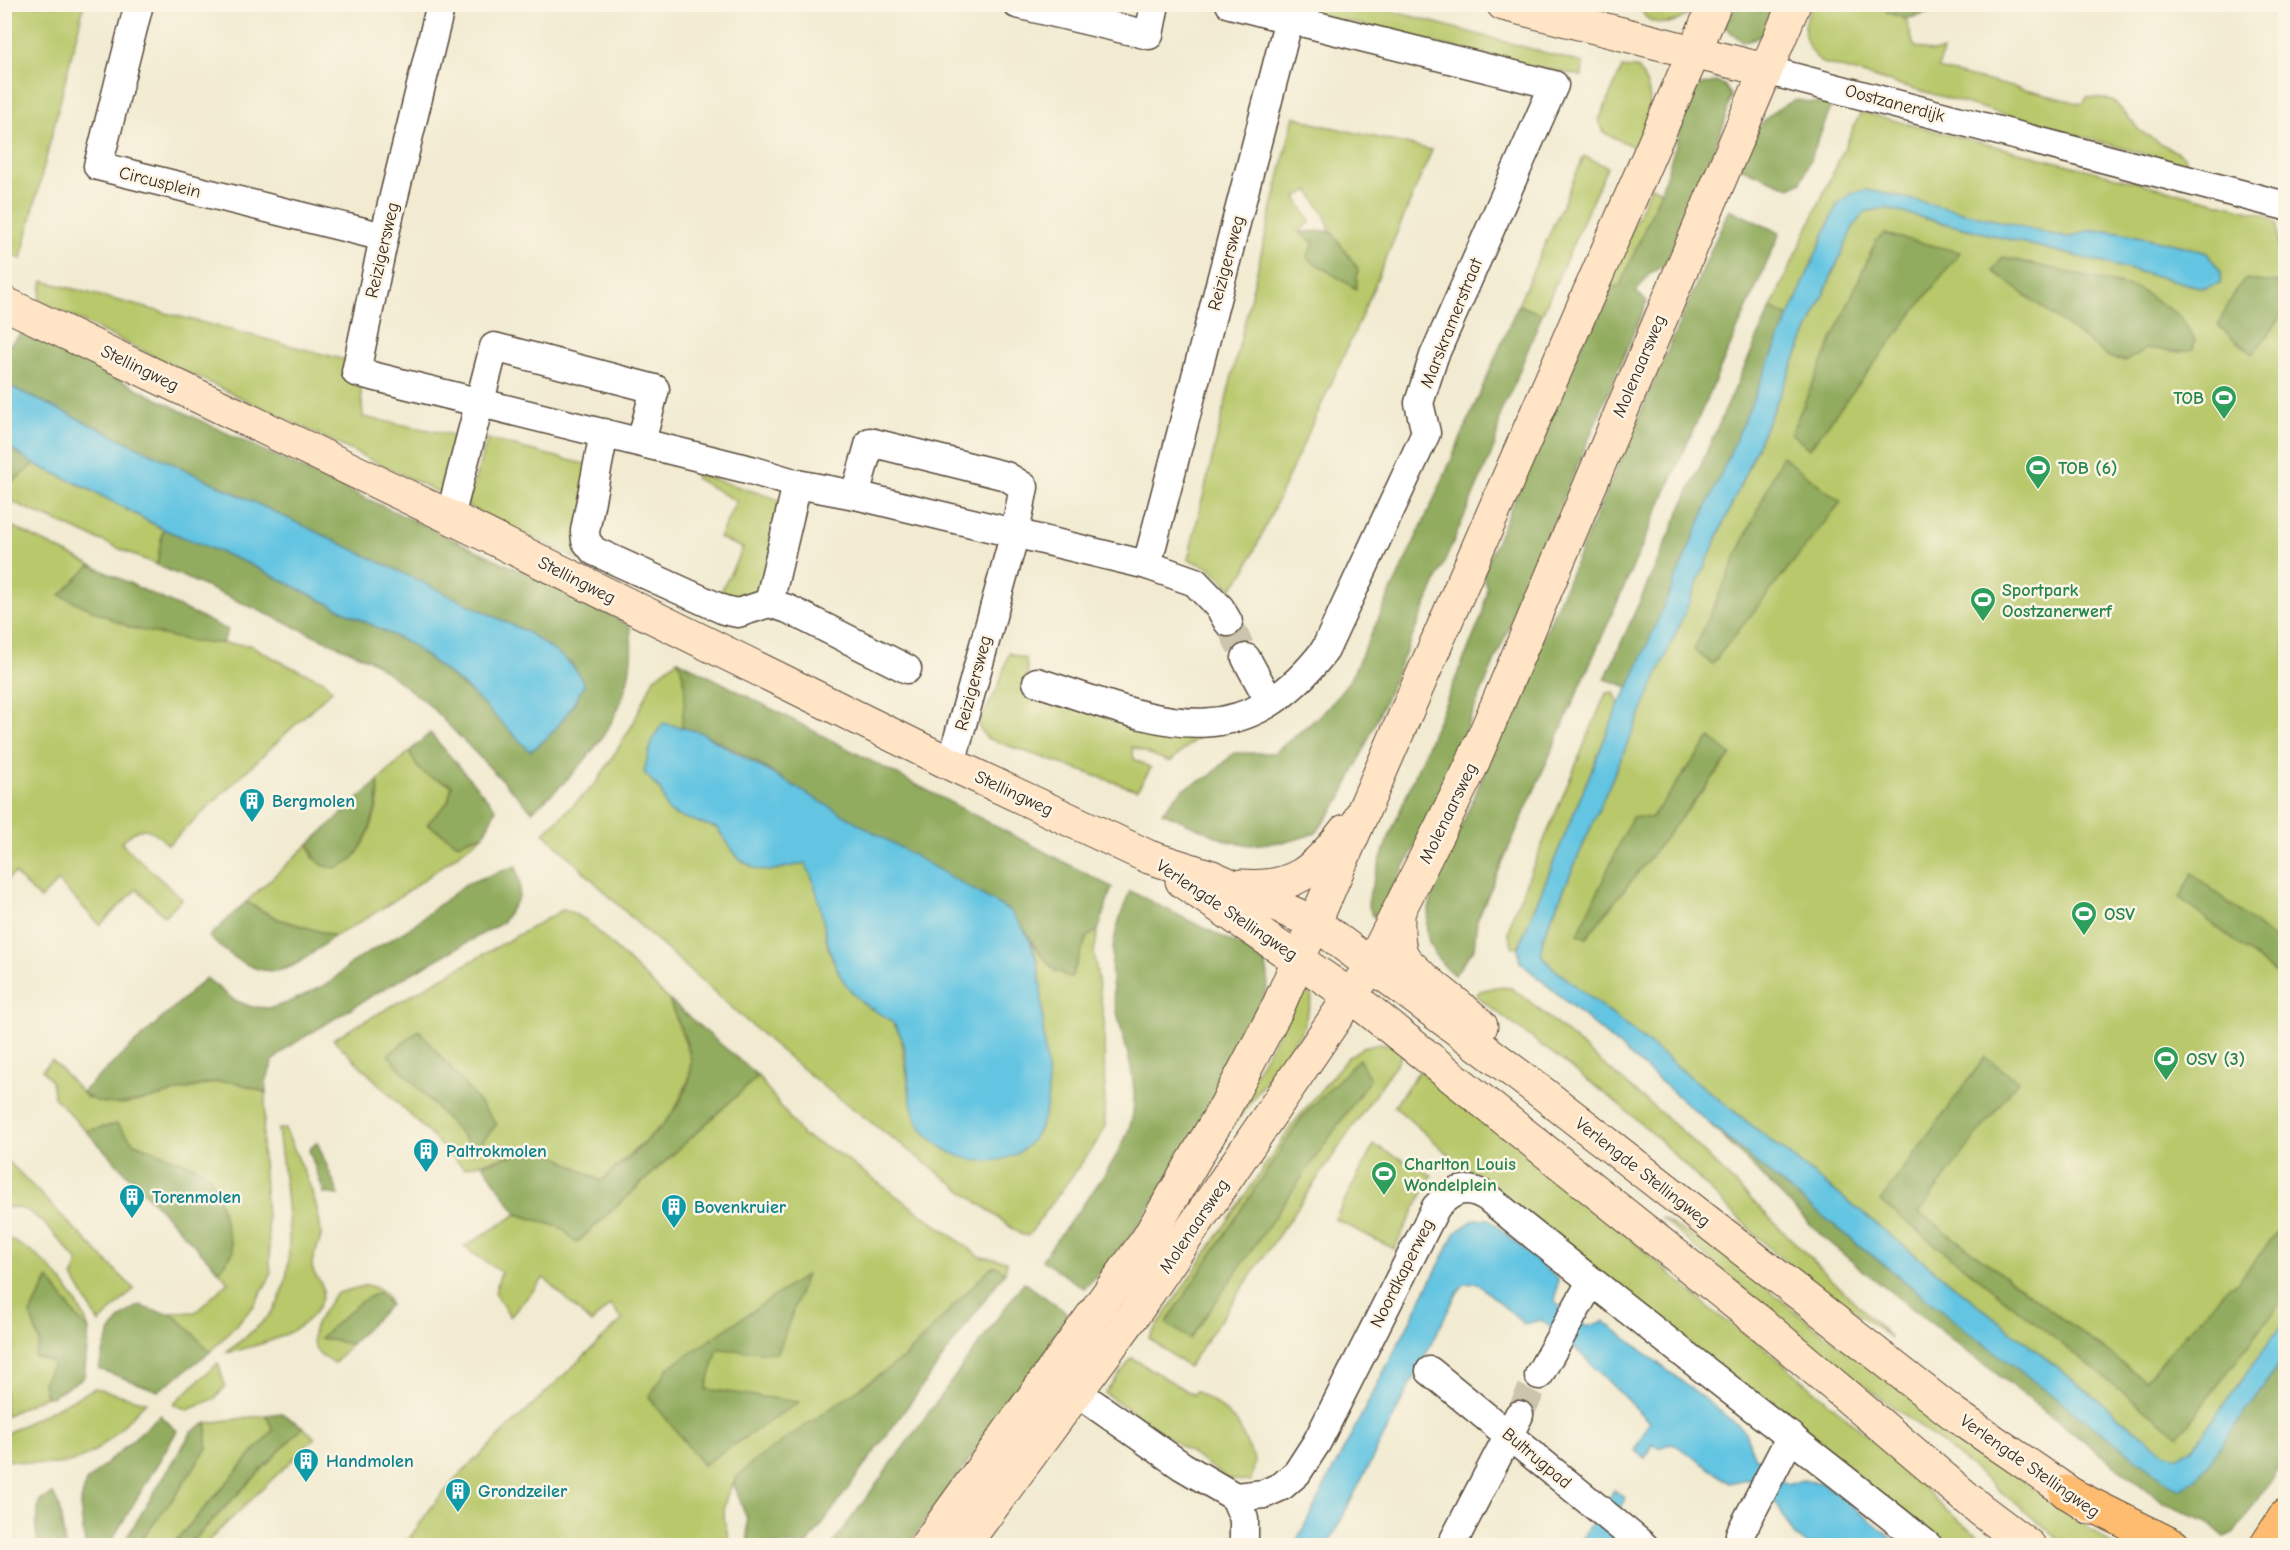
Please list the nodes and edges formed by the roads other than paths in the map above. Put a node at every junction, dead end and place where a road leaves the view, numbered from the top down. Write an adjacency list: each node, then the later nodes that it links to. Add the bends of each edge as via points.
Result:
1 (139, 4): 13 (street, Circusplein, via 98,166)
2 (441, 4): 13 (street, Reizigersweg)
3 (1017, 4): 4 (street, via 1149,34)
4 (1155, 4)
5 (1230, 4): 9 (street)
6 (1503, 4): 10 (main road, Oostzanerdijk)
7 (1715, 4): 10 (main road, Molenaarsweg)
8 (1794, 4): 11 (main road, Molenaarsweg)
9 (1289, 19): 22 (street, Reizigersweg); 28 (street, Marskramerstraat, via 1554,86 1434,356 1419,403 1426,432 1416,454 1325,650 1306,675)
10 (1695, 51): 11 (main road, Oostzanerdijk); 30 (main road, Molenaarsweg)
11 (1765, 69): 12 (street, Oostzanerdijk); 33 (main road, Molenaarsweg, via 1470,769)
12 (2286, 206)
13 (384, 237): 15 (street, Reizigersweg, via 356,372)
14 (4, 303): 20 (main road, Stellingweg)
15 (480, 403): 16 (street, Reizigersweg); 17 (street, via 494,347 655,389); 20 (street)
16 (604, 433): 17 (street, Reizigersweg); 23 (street, via 585,531 586,541 594,551 724,610 738,613)
17 (641, 442): 18 (street, Reizigersweg)
18 (797, 484): 19 (street, Reizigersweg); 23 (street)
19 (855, 495): 21 (street, Reizigersweg); 21 (street, via 870,442 1006,476 1024,488)
20 (450, 516): 29 (main road, Stellingweg)
21 (1015, 533): 22 (street, Reizigersweg); 29 (street, Reizigersweg)
22 (1147, 565): 24 (street, Reizigersweg, via 1195,582)
23 (769, 603): 26 (street)
24 (1228, 622)
25 (1246, 658): 28 (street)
26 (907, 669)
27 (1037, 682): 28 (street, Marskramerstraat, via 1153,719 1187,724 1226,722)
28 (1270, 702)
29 (951, 764): 31 (main road, Stellingweg)
30 (1367, 804): 32 (main road, via 1309,872 1267,888); 34 (main road, Molenaarsweg)
31 (1149, 857): 32 (main road, Verlengde Stellingweg); 35 (main road, Verlengde Stellingweg)
32 (1230, 885): 34 (main road, Verlengde Stellingweg)
33 (1398, 915): 36 (main road, Molenaarsweg); 38 (main road, via 1398,942 1410,966 1466,1009)
34 (1315, 923): 35 (main road, Molenaarsweg); 36 (main road, Verlengde Stellingweg)
35 (1299, 958): 37 (main road, Verlengde Stellingweg); 40 (main road, Molenaarsweg, via 1224,1109 1179,1188 1109,1293)
36 (1371, 966): 37 (main road, Molenaarsweg); 38 (main road, Verlengde Stellingweg)
37 (1351, 996): 40 (main road, Molenaarsweg, via 1134,1314); 56 (main road, Verlengde Stellingweg, via 1763,1325 1981,1510)
38 (1541, 1092): 46 (main road, Verlengde Stellingweg, via 1954,1414)
39 (1585, 1292): 42 (street); 45 (street, Noordkaperweg); 47 (street, Noordkaperweg, via 1487,1197 1466,1189 1454,1191 1436,1207 1317,1442 1297,1473 1264,1494)
40 (1088, 1351): 43 (main road, Molenaarsweg)
41 (1430, 1371): 44 (street, Bultrugpad)
42 (1539, 1374)
43 (1064, 1384): 47 (street, via 1182,1466); 50 (main road, Molenaarsweg); 51 (main road, Molenaarsweg)
44 (1514, 1425): 53 (street); 54 (street, Bultrugpad, via 1607,1516)
45 (1791, 1436): 49 (street); 55 (street, Noordkaperweg)
46 (2066, 1492): 57 (main road, Verlengde Stellingweg); 58 (highway)
47 (1235, 1497): 52 (street, via 1244,1519)
48 (2276, 1531): 59 (highway)
49 (1740, 1534)
50 (926, 1545)
51 (963, 1545)
52 (1244, 1545)
53 (1451, 1545)
54 (1644, 1545)
55 (1928, 1545)
56 (2029, 1545)
57 (2147, 1545)
58 (2174, 1545)
59 (2244, 1545)

